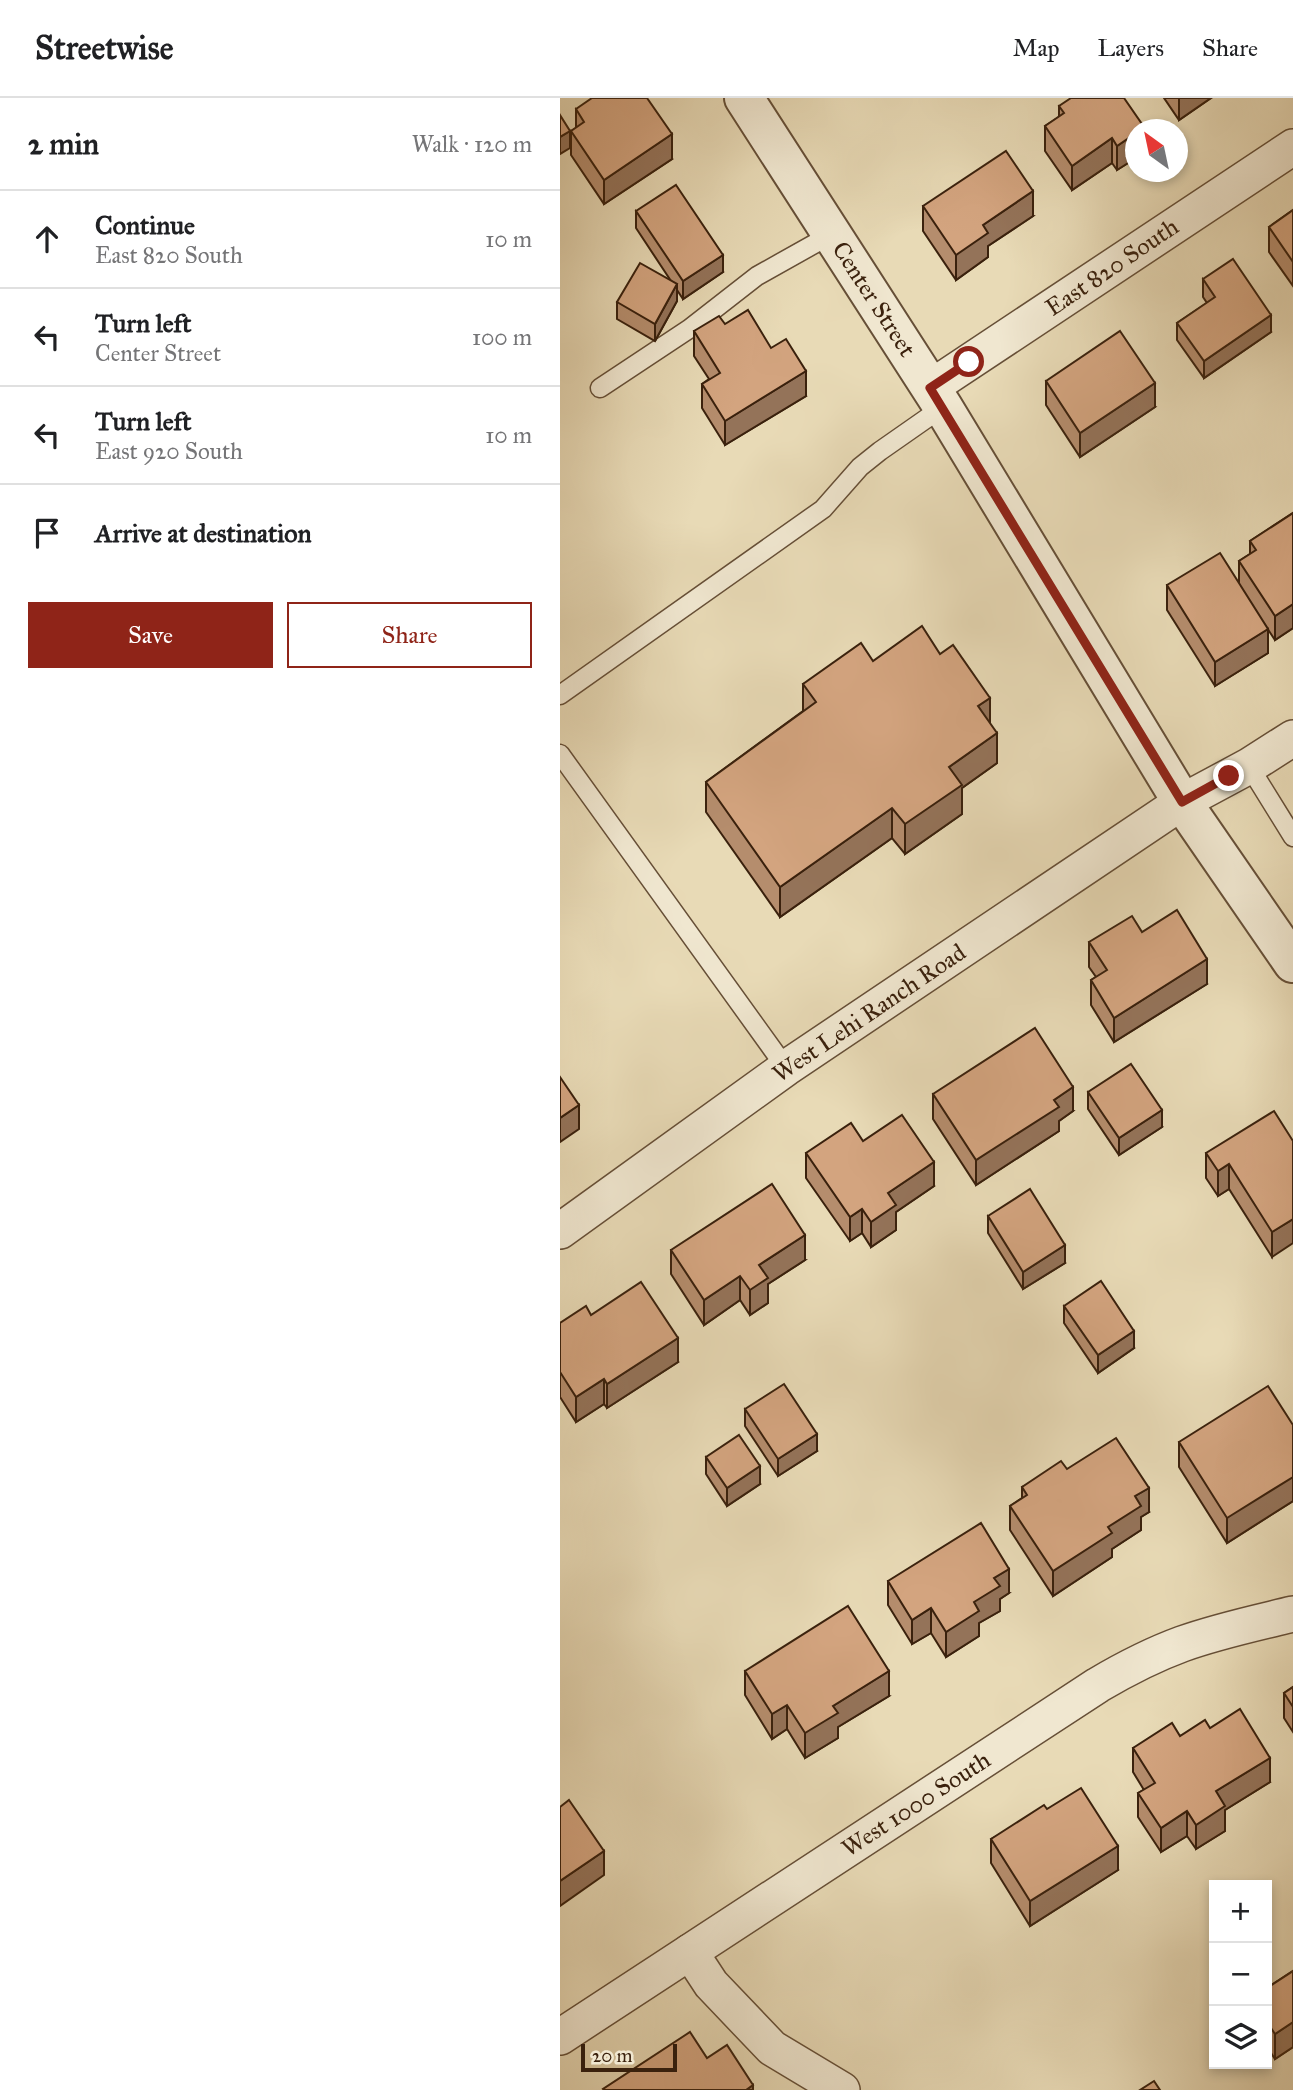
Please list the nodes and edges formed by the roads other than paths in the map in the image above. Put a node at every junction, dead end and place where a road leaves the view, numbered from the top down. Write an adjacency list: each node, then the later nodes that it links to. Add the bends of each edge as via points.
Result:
1 (744, 98): 3 (street, Center Street)
2 (1293, 147): 5 (street, East 820 South)
3 (832, 234): 4 (lane, via 757,276 689,329); 5 (street, Center Street)
4 (600, 388)
5 (937, 397): 6 (lane, via 860,467 822,509); 10 (street, Center Street)
6 (560, 695)
7 (1293, 738): 9 (street, West Lehi Ranch Road)
8 (560, 754): 13 (lane)
9 (1249, 766): 10 (street, West Lehi Ranch Road); 11 (lane)
10 (1182, 802): 12 (street, Center Street); 13 (street, West Lehi Ranch Road)
11 (1293, 837)
12 (1293, 963)
13 (786, 1068): 14 (street, West Lehi Ranch Road)
14 (560, 1231)
15 (1293, 1614): 16 (street, West 1000 South, via 1183,1644 1107,1679)
16 (690, 1952): 17 (street, West 1000 South); 18 (street, via 711,1984 772,2048)
17 (560, 2037)
18 (842, 2090)

